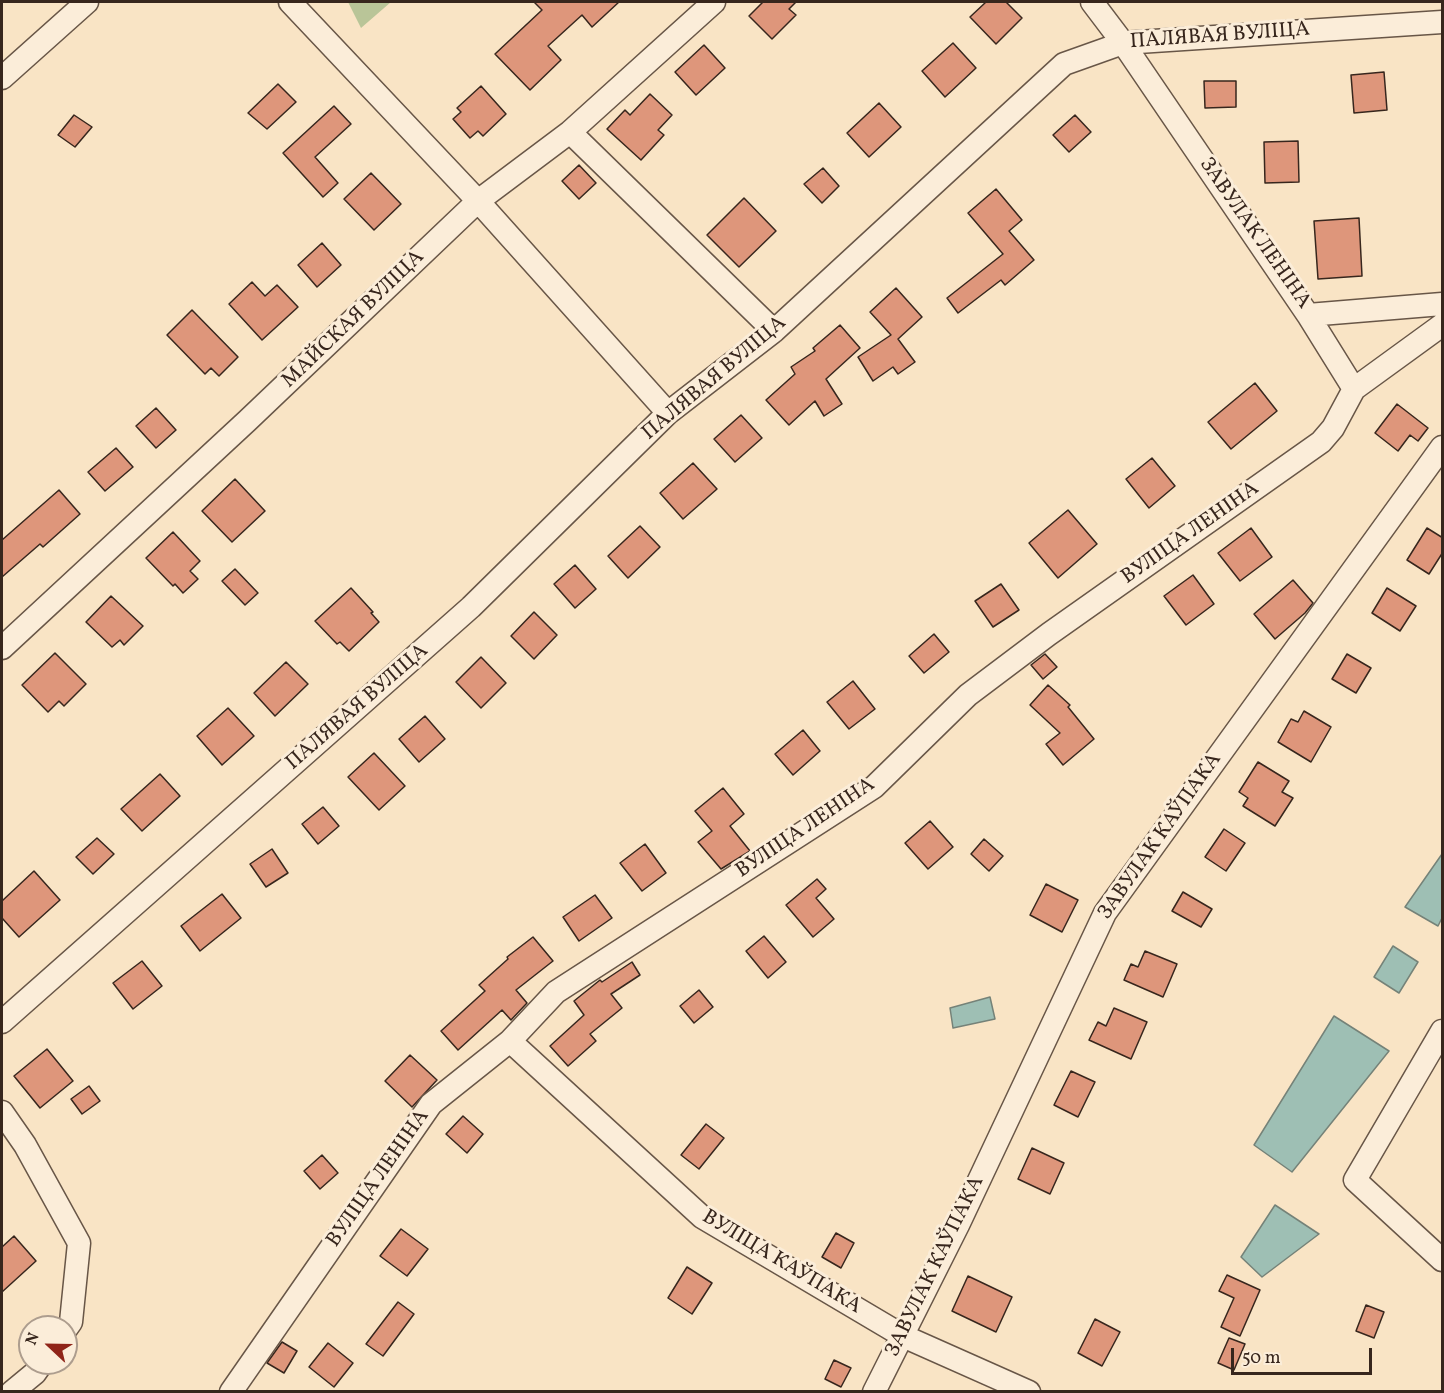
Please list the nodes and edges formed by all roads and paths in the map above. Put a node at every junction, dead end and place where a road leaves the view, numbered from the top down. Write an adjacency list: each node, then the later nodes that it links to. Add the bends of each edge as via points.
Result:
1 (87, 2): 7 (street)
2 (290, 2): 9 (street)
3 (714, 2): 8 (street, МАЙСКАЯ ВУЛІЦА)
4 (1092, 2): 6 (street, ЗАВУЛАК ЛЕНІНА)
5 (1443, 22): 6 (street, ПАЛЯВАЯ ВУЛІЦА)
6 (1123, 43): 11 (street, ЗАВУЛАК ЛЕНІНА); 13 (street, ПАЛЯВАЯ ВУЛІЦА, via 1064,64)
7 (2, 78)
8 (570, 132): 9 (street, МАЙСКАЯ ВУЛІЦА); 13 (street)
9 (478, 201): 15 (street); 17 (street, МАЙСКАЯ ВУЛІЦА)
10 (1443, 304): 11 (street, ЗАВУЛАК ЛЕНІНА)
11 (1308, 315): 14 (street)
12 (1443, 325): 14 (street, ВУЛІЦА ЛЕНІНА)
13 (774, 331): 15 (street, ПАЛЯВАЯ ВУЛІЦА)
14 (1354, 389): 20 (street, ВУЛІЦА ЛЕНІНА, via 1321,442 968,695 874,787 556,992)
15 (668, 413): 18 (street, ПАЛЯВАЯ ВУЛІЦА, via 471,607)
16 (1443, 447): 24 (street, ЗАВУЛАК КАЎПАКА, via 1105,913)
17 (2, 648)
18 (2, 1022)
19 (1443, 1031): 22 (street, via 1355,1180)
20 (510, 1041): 24 (street, ВУЛІЦА КАЎПАКА, via 702,1217); 27 (street, ВУЛІЦА ЛЕНІНА, via 431,1104)
21 (2, 1112): 23 (street, via 25,1145 79,1244)
22 (1443, 1260)
23 (72, 1315)
24 (903, 1336): 28 (street, ЗАВУЛАК КАЎПАКА); 29 (street, ВУЛІЦА КАЎПАКА)
25 (32, 1375): 26 (street)
26 (12, 1392)
27 (231, 1392)
28 (874, 1392)
29 (1029, 1392)

